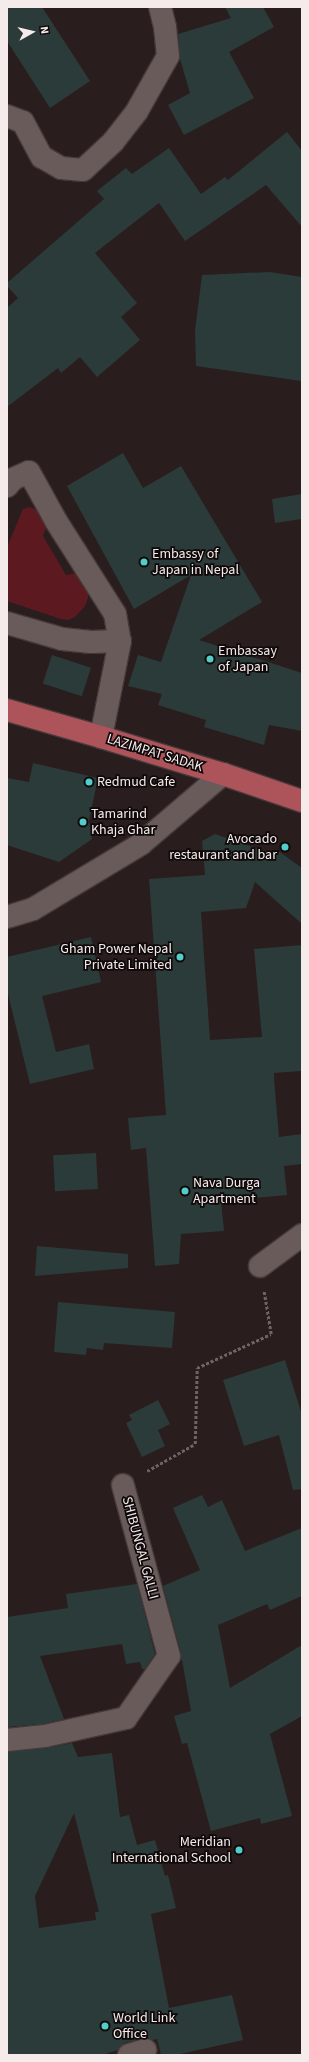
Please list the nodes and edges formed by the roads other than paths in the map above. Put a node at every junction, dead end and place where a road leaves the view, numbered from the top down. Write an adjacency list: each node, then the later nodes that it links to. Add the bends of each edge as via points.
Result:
1 (160, 7): 2 (street, via 168,56 137,111 113,142 83,170 61,168 42,157 22,122)
2 (7, 116)
3 (7, 486): 5 (street, via 13,479 28,472 115,614)
4 (7, 623): 5 (street, via 62,638 91,642)
5 (120, 641): 7 (street)
6 (7, 710): 7 (main road, LAZIMPAT SADAK)
7 (101, 736): 8 (main road, LAZIMPAT SADAK)
8 (224, 774): 9 (main road, LAZIMPAT SADAK); 10 (street, via 141,844 34,909)
9 (302, 801)
10 (7, 917)
11 (302, 1235): 12 (street)
12 (260, 1266)
13 (122, 1485): 14 (street, SHIBUNGAL GALLI, via 169,1656 126,1718 45,1736)
14 (7, 1740)

